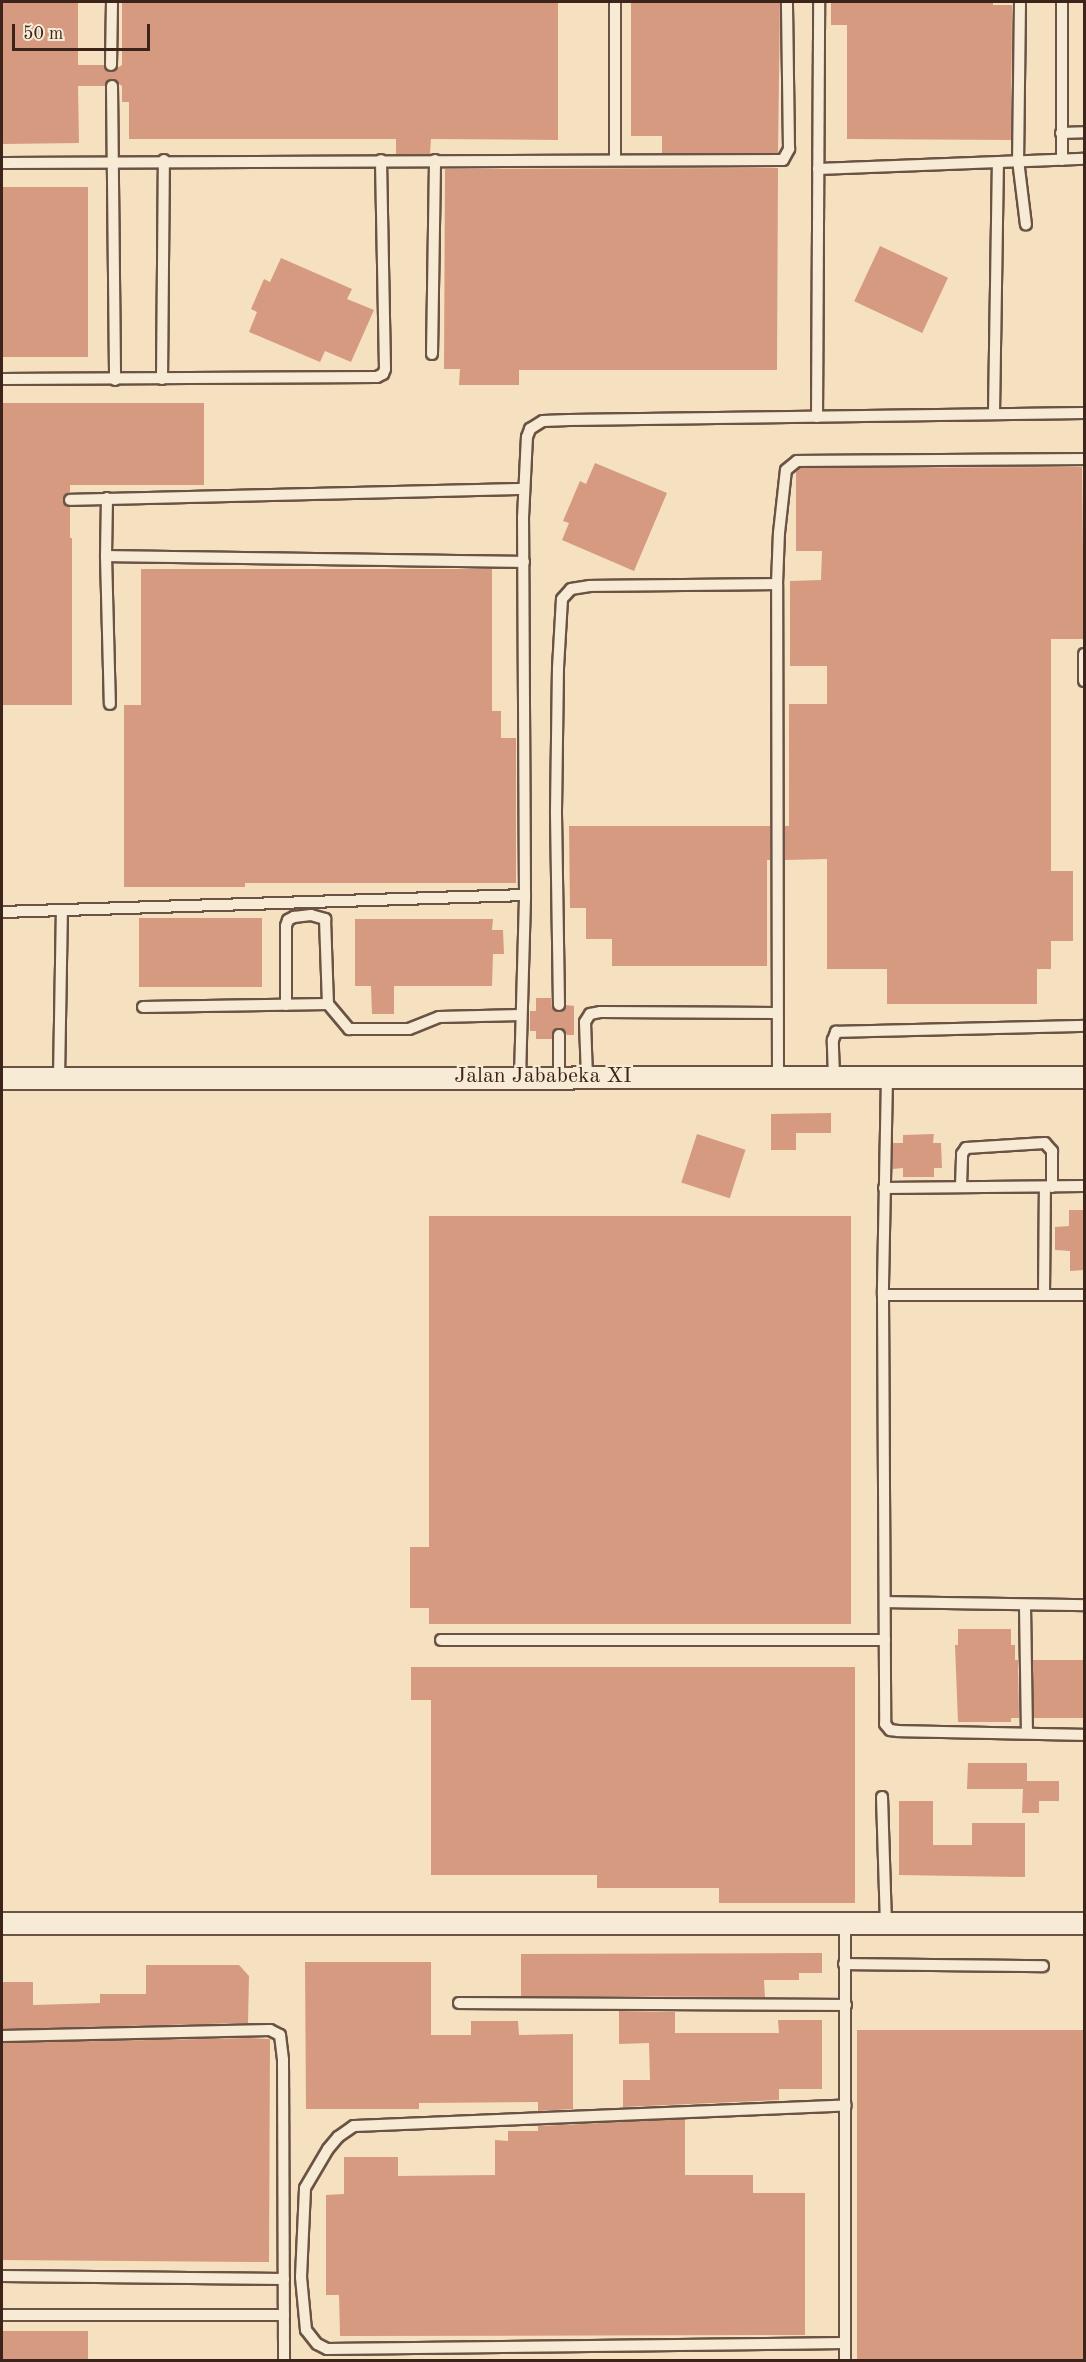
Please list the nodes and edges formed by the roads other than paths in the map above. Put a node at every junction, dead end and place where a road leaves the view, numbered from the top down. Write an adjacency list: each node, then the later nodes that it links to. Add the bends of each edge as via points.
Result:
1 (112, 2): 7 (lane)
2 (615, 2): 15 (lane)
3 (787, 2): 15 (lane, via 789,149 783,160)
4 (819, 2): 21 (lane)
5 (1020, 2): 16 (lane)
6 (1062, 2): 10 (lane)
7 (111, 65)
8 (112, 86): 18 (lane)
9 (1084, 132): 10 (lane)
10 (1061, 133): 17 (lane)
11 (1084, 159): 17 (lane)
12 (164, 160): 13 (lane); 18 (lane); 24 (lane)
13 (381, 160): 14 (lane); 24 (lane, via 383,374)
14 (435, 160): 15 (lane); 23 (lane)
15 (615, 160)
16 (1017, 160): 17 (lane); 19 (lane); 22 (lane)
17 (1062, 160)
18 (112, 162): 20 (lane); 26 (lane)
19 (998, 162): 21 (lane); 27 (lane)
20 (2, 163)
21 (818, 169): 29 (lane)
22 (1026, 225)
23 (432, 354)
24 (162, 379): 26 (lane)
25 (2, 380): 26 (lane)
26 (116, 380)
27 (994, 413): 28 (lane); 29 (lane)
28 (1084, 414)
29 (817, 417): 31 (lane, via 543,421 535,424 527,437)
30 (1084, 459): 36 (lane, via 793,461 784,479)
31 (524, 489): 32 (lane); 35 (lane)
32 (107, 498): 33 (lane); 34 (lane)
33 (70, 500)
34 (106, 555): 35 (lane); 39 (lane)
35 (524, 562): 40 (lane)
36 (777, 584): 45 (lane, via 590,586 571,589 562,599 556,810); 47 (lane)
37 (1084, 654): 38 (lane)
38 (1084, 681)
39 (110, 704)
40 (525, 895): 41 (lane); 48 (lane)
41 (62, 911): 42 (lane); 59 (lane)
42 (2, 912)
43 (328, 1004): 44 (lane); 44 (lane, via 325,919 311,915 294,916 286,927); 48 (lane, via 350,1029 411,1028 439,1017)
44 (286, 1005): 46 (lane)
45 (559, 1005)
46 (143, 1007)
47 (776, 1013): 53 (lane, via 590,1014 585,1022); 54 (lane)
48 (521, 1015): 51 (lane)
49 (1084, 1026): 55 (lane, via 836,1032)
50 (559, 1035): 52 (lane)
51 (520, 1077): 52 (street, Jalan Jababeka XI); 59 (street, Jalan Jababeka XI)
52 (559, 1077): 53 (street, Jalan Jababeka XI)
53 (587, 1077): 54 (street, Jalan Jababeka XI)
54 (778, 1077): 55 (street, Jalan Jababeka XI)
55 (834, 1077): 56 (street, Jalan Jababeka XI)
56 (887, 1077): 57 (street, Jalan Jababeka XI); 63 (lane)
57 (1084, 1077)
58 (2, 1078): 59 (street, Jalan Jababeka XI)
59 (59, 1078)
60 (960, 1186): 62 (lane); 62 (lane, via 966,1148 1045,1143 1052,1151); 63 (lane)
61 (1084, 1186): 62 (lane)
62 (1048, 1187): 64 (lane)
63 (884, 1188): 65 (lane)
64 (1044, 1294): 65 (lane); 66 (lane)
65 (884, 1295): 67 (lane)
66 (1084, 1295)
67 (885, 1602): 69 (lane); 71 (lane)
68 (1084, 1605): 69 (lane)
69 (1025, 1606): 72 (lane)
70 (441, 1640): 71 (lane)
71 (885, 1640): 72 (lane, via 885,1724 890,1730)
72 (1027, 1733): 73 (lane)
73 (1084, 1735)
74 (882, 1797): 75 (lane)
75 (886, 1922): 77 (street); 78 (street)
76 (2, 1923): 77 (street)
77 (845, 1923): 79 (lane)
78 (1084, 1923)
79 (844, 1964): 80 (lane); 82 (lane)
80 (1043, 1966)
81 (459, 2003): 82 (lane)
82 (846, 2005): 84 (lane)
83 (2, 2036): 86 (lane, via 277,2032 282,2038 283,2060)
84 (846, 2105): 89 (lane); 89 (lane, via 354,2126 328,2149 305,2188 301,2277 306,2330 317,2344 327,2349)
85 (2, 2276): 86 (lane)
86 (284, 2279): 88 (lane)
87 (2, 2315): 88 (lane)
88 (284, 2315): 90 (lane)
89 (844, 2343): 91 (lane)
90 (284, 2361)
91 (844, 2361)

